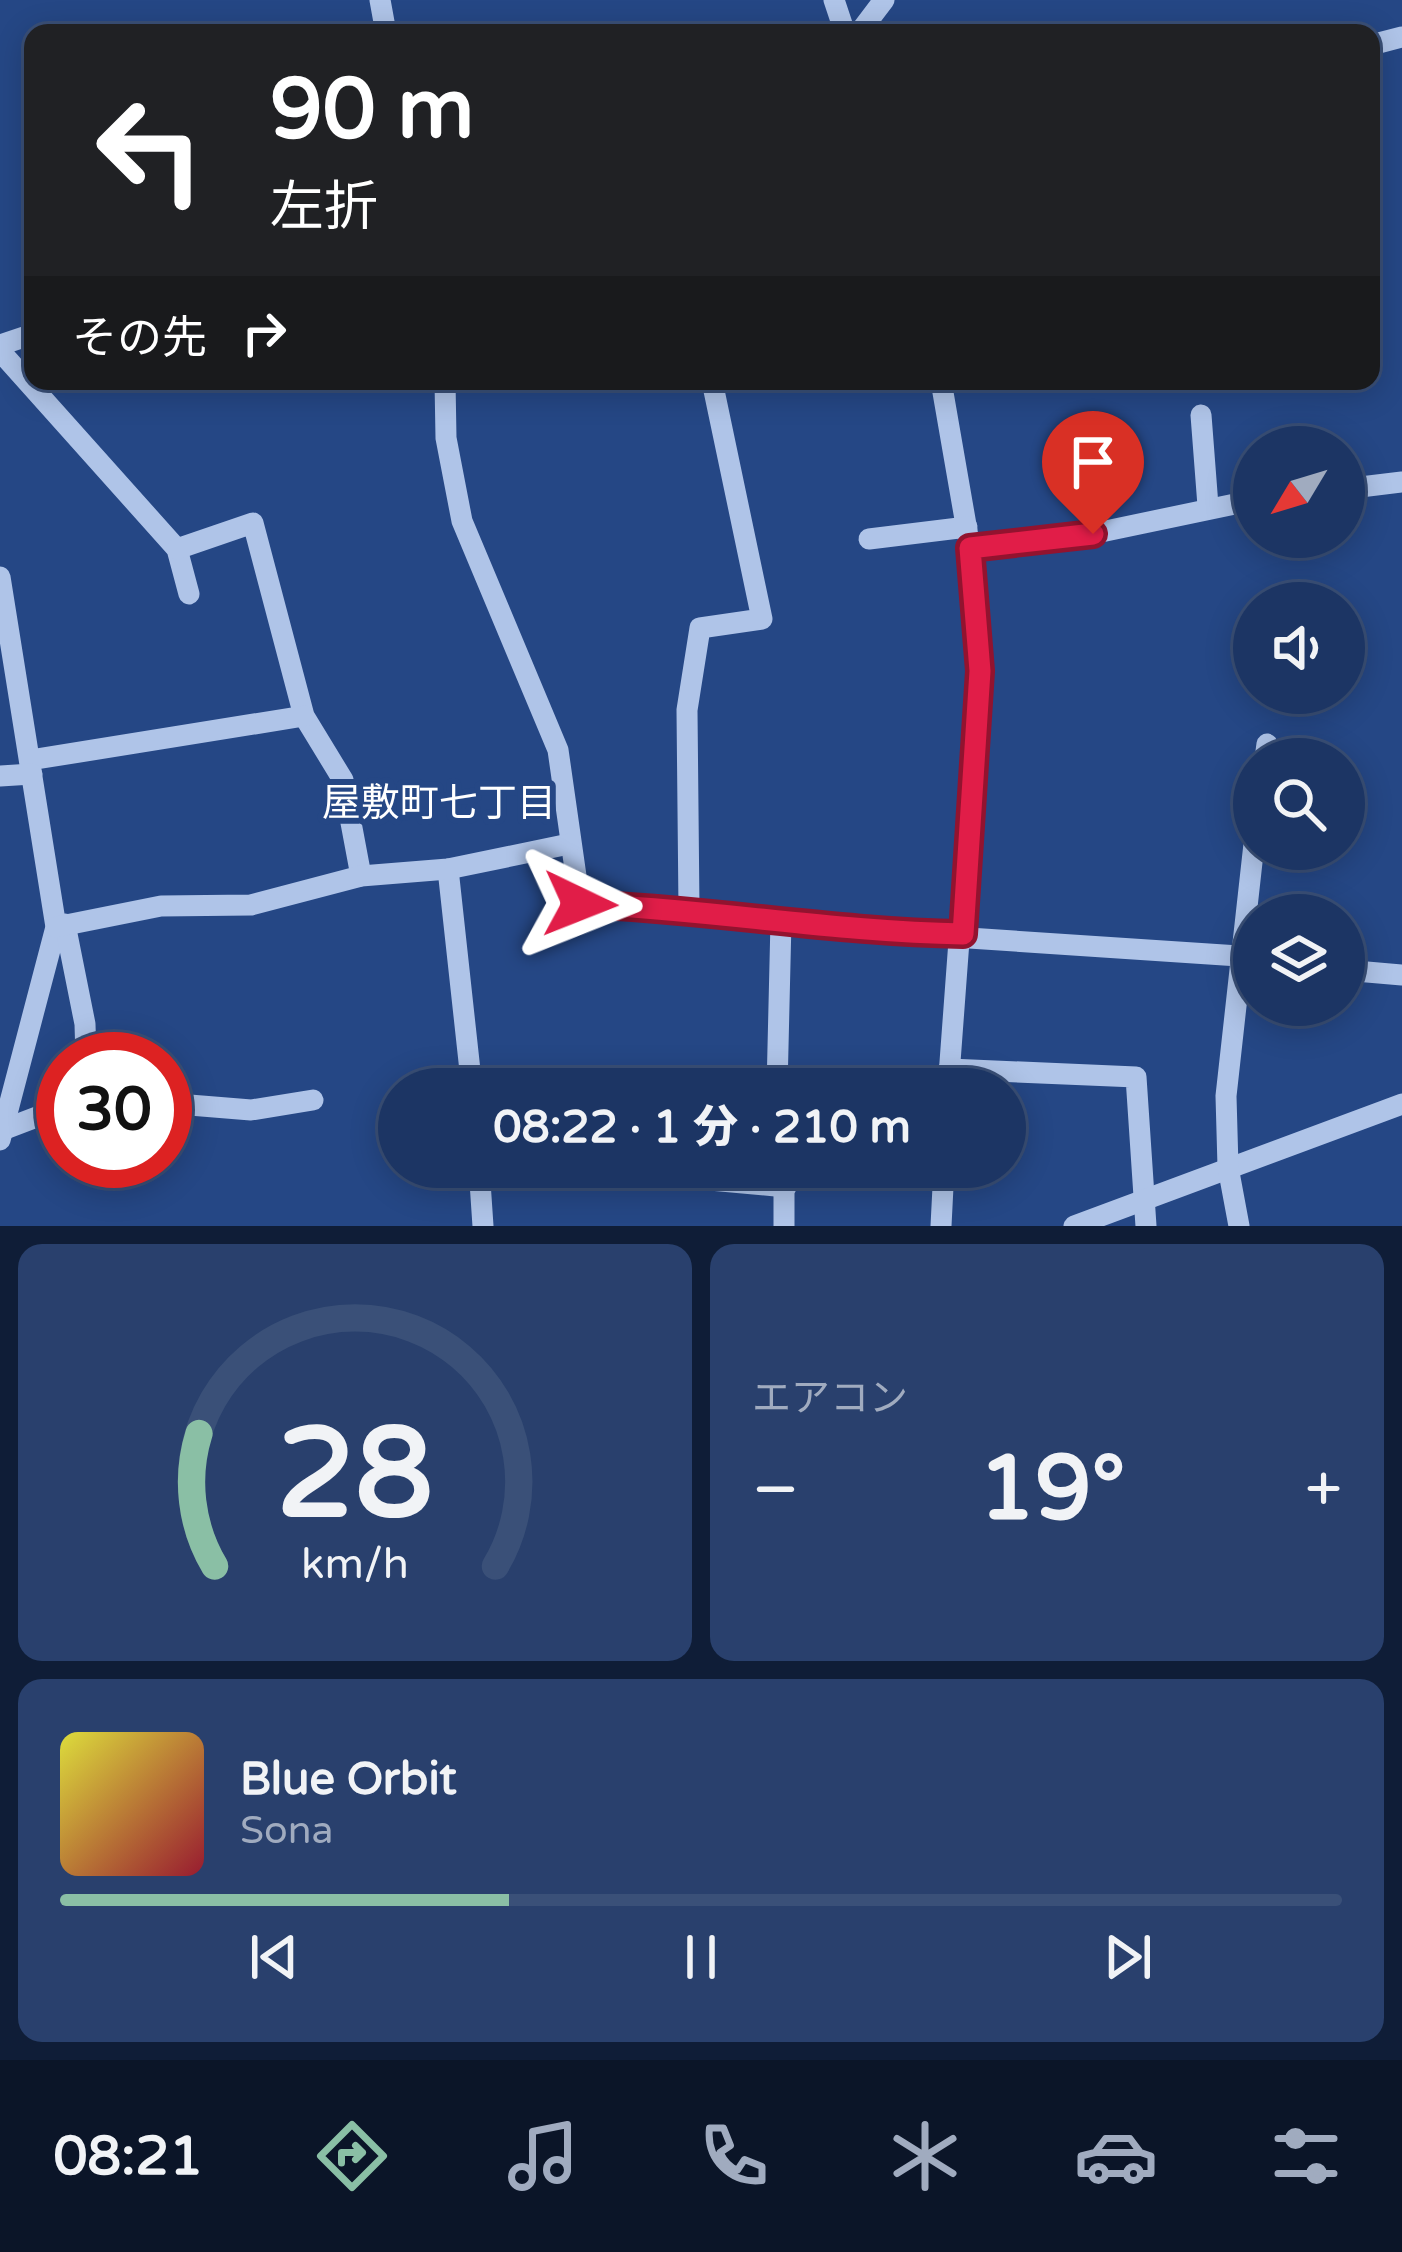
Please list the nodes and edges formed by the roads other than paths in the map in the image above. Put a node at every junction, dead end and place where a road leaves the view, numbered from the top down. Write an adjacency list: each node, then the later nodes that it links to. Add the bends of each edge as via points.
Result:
1 (884, 0): 2 (street)
2 (866, 24)
3 (0, 348): 4 (street)
4 (24, 375)
5 (37, 390): 16 (street)
6 (446, 390): 22 (street, via 462,520 558,750)
7 (714, 390): 25 (street, via 762,619 700,628 688,679)
8 (943, 390): 14 (street)
9 (1201, 415): 13 (street)
10 (1402, 482): 11 (street)
11 (1365, 486)
12 (1233, 503): 13 (street)
13 (1208, 506): 14 (street, via 1058,542)
14 (969, 537): 15 (street); 28 (street, via 980,671)
15 (869, 539)
16 (176, 549): 18 (street); 19 (street, via 254,523)
17 (0, 577): 20 (street)
18 (189, 594)
19 (304, 716): 20 (street); 24 (street, via 343,780)
20 (31, 767): 21 (street); 27 (street)
21 (0, 776)
22 (569, 844): 23 (street); 25 (street, via 580,904)
23 (448, 869): 24 (street); 34 (street)
24 (362, 876): 27 (street, via 250,905 161,905)
25 (689, 908): 26 (street)
26 (781, 921): 28 (street); 35 (street)
27 (60, 926): 33 (street); 42 (street)
28 (963, 934): 29 (street); 36 (street)
29 (1233, 955)
30 (1365, 972): 31 (street)
31 (1402, 975)
32 (1236, 1026): 43 (street, via 1226,1096)
33 (85, 1032)
34 (470, 1068)
35 (778, 1068)
36 (949, 1068)
37 (1026, 1078): 47 (street, via 1136,1077)
38 (313, 1100): 39 (street, via 251,1110)
39 (192, 1105)
40 (1401, 1110): 43 (street)
41 (36, 1119): 42 (street)
42 (1, 1134)
43 (1228, 1167): 47 (street); 53 (street)
44 (480, 1188): 48 (street)
45 (785, 1188): 49 (street)
46 (943, 1188): 50 (street)
47 (1144, 1200): 51 (street); 52 (street)
48 (483, 1226)
49 (784, 1226)
50 (941, 1226)
51 (1074, 1226)
52 (1146, 1226)
53 (1239, 1226)

